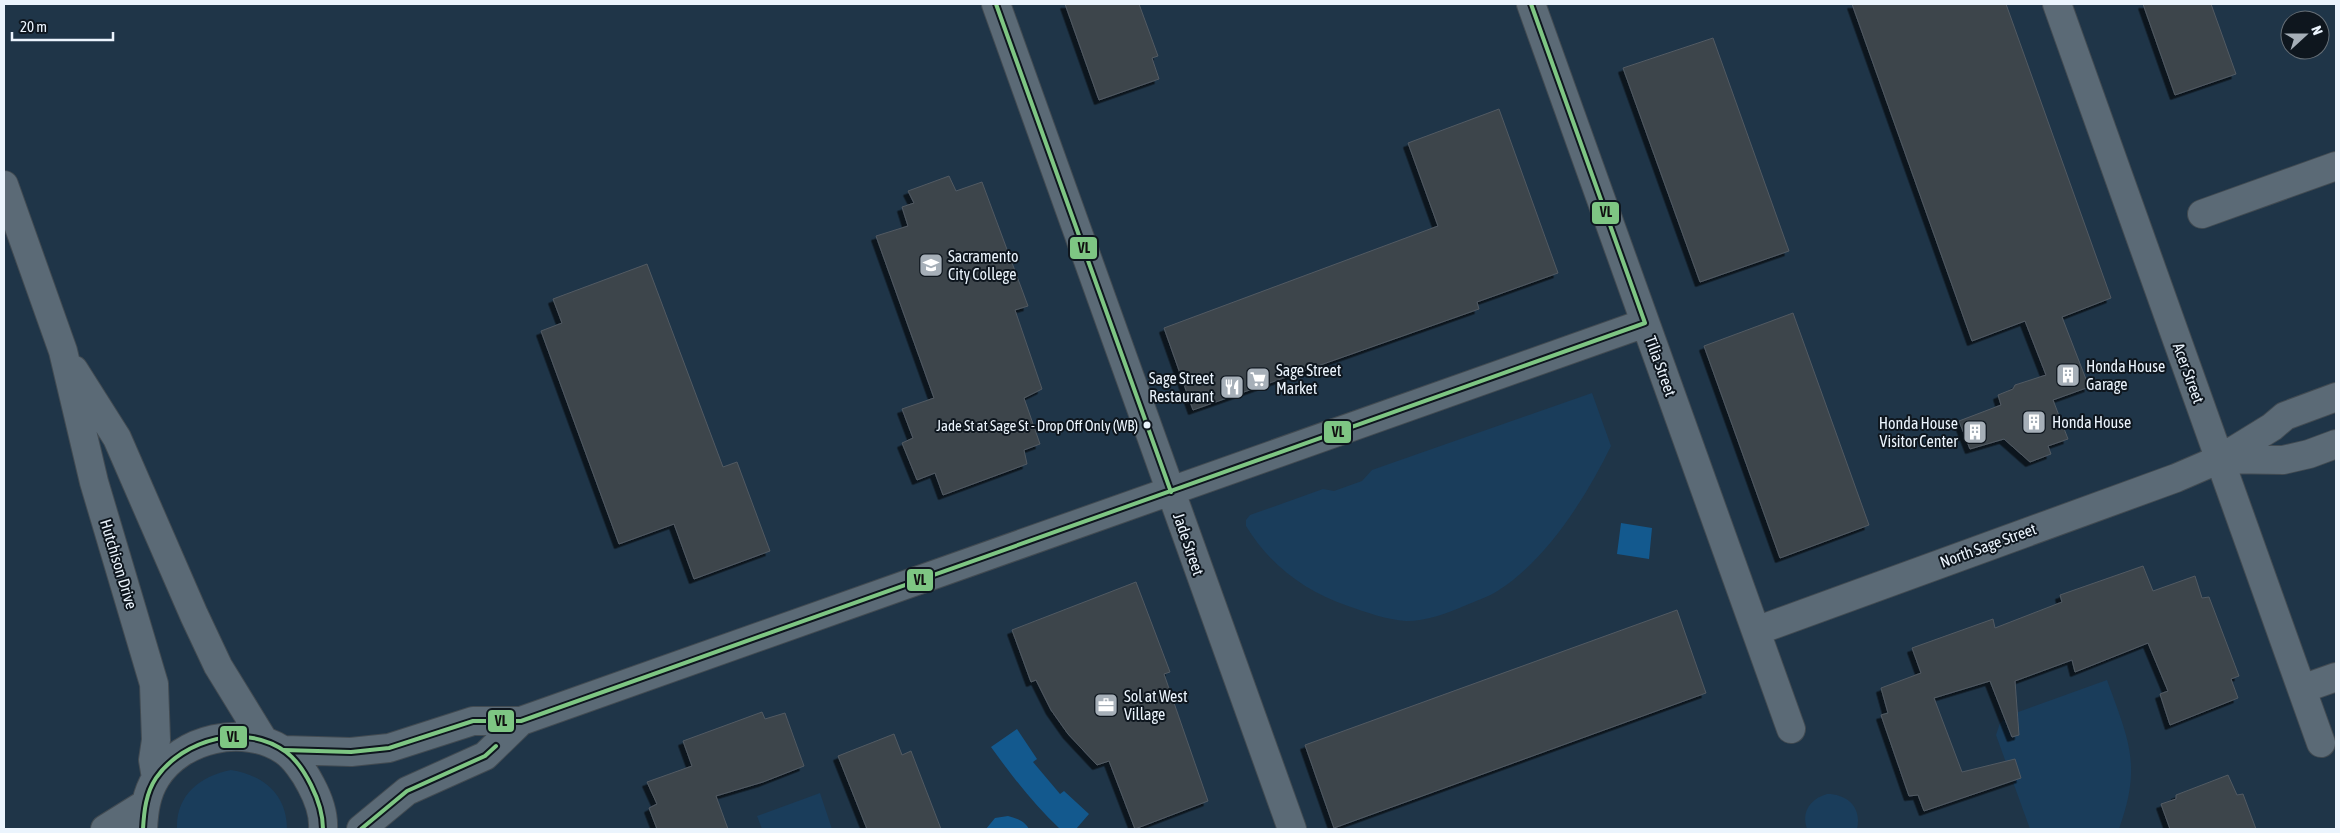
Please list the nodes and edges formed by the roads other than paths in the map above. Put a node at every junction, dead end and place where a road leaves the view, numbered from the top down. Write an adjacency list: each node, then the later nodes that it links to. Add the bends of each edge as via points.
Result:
1 (996, 4): 12 (street, Jade Street)
2 (1531, 4): 7 (street, Tilia Street)
3 (2057, 4): 11 (street, Acer Street)
4 (2336, 166): 6 (street)
5 (4, 185): 8 (street, Hutchison Drive)
6 (2202, 214)
7 (1645, 323): 12 (street); 13 (street, Tilia Street)
8 (62, 351): 19 (street, Hutchison Drive, via 118,438 218,666); 20 (street, Hutchison Drive, via 94,482 154,684 156,740 153,760)
9 (2336, 397): 11 (street, North Sage Street, via 2285,416)
10 (2336, 444): 11 (street, North Sage Street, via 2283,460)
11 (2220, 459): 13 (street, North Sage Street, via 2176,478); 15 (street, Acer Street)
12 (1171, 492): 16 (street); 25 (street, Jade Street)
13 (1756, 631): 17 (street, Tilia Street)
14 (2336, 677): 15 (street)
15 (2302, 689): 18 (street, Acer Street)
16 (521, 721): 19 (street, via 472,721 389,748 351,752); 24 (street, via 485,756 407,791)
17 (1791, 729)
18 (2321, 743)
19 (274, 746): 20 (street, via 240,737 218,738 194,746 172,759); 23 (street, Hutchison Drive, via 306,775 318,797)
20 (156, 778): 21 (street)
21 (144, 817): 22 (street)
22 (105, 829)
23 (323, 829)
24 (361, 829)
25 (1292, 829)

